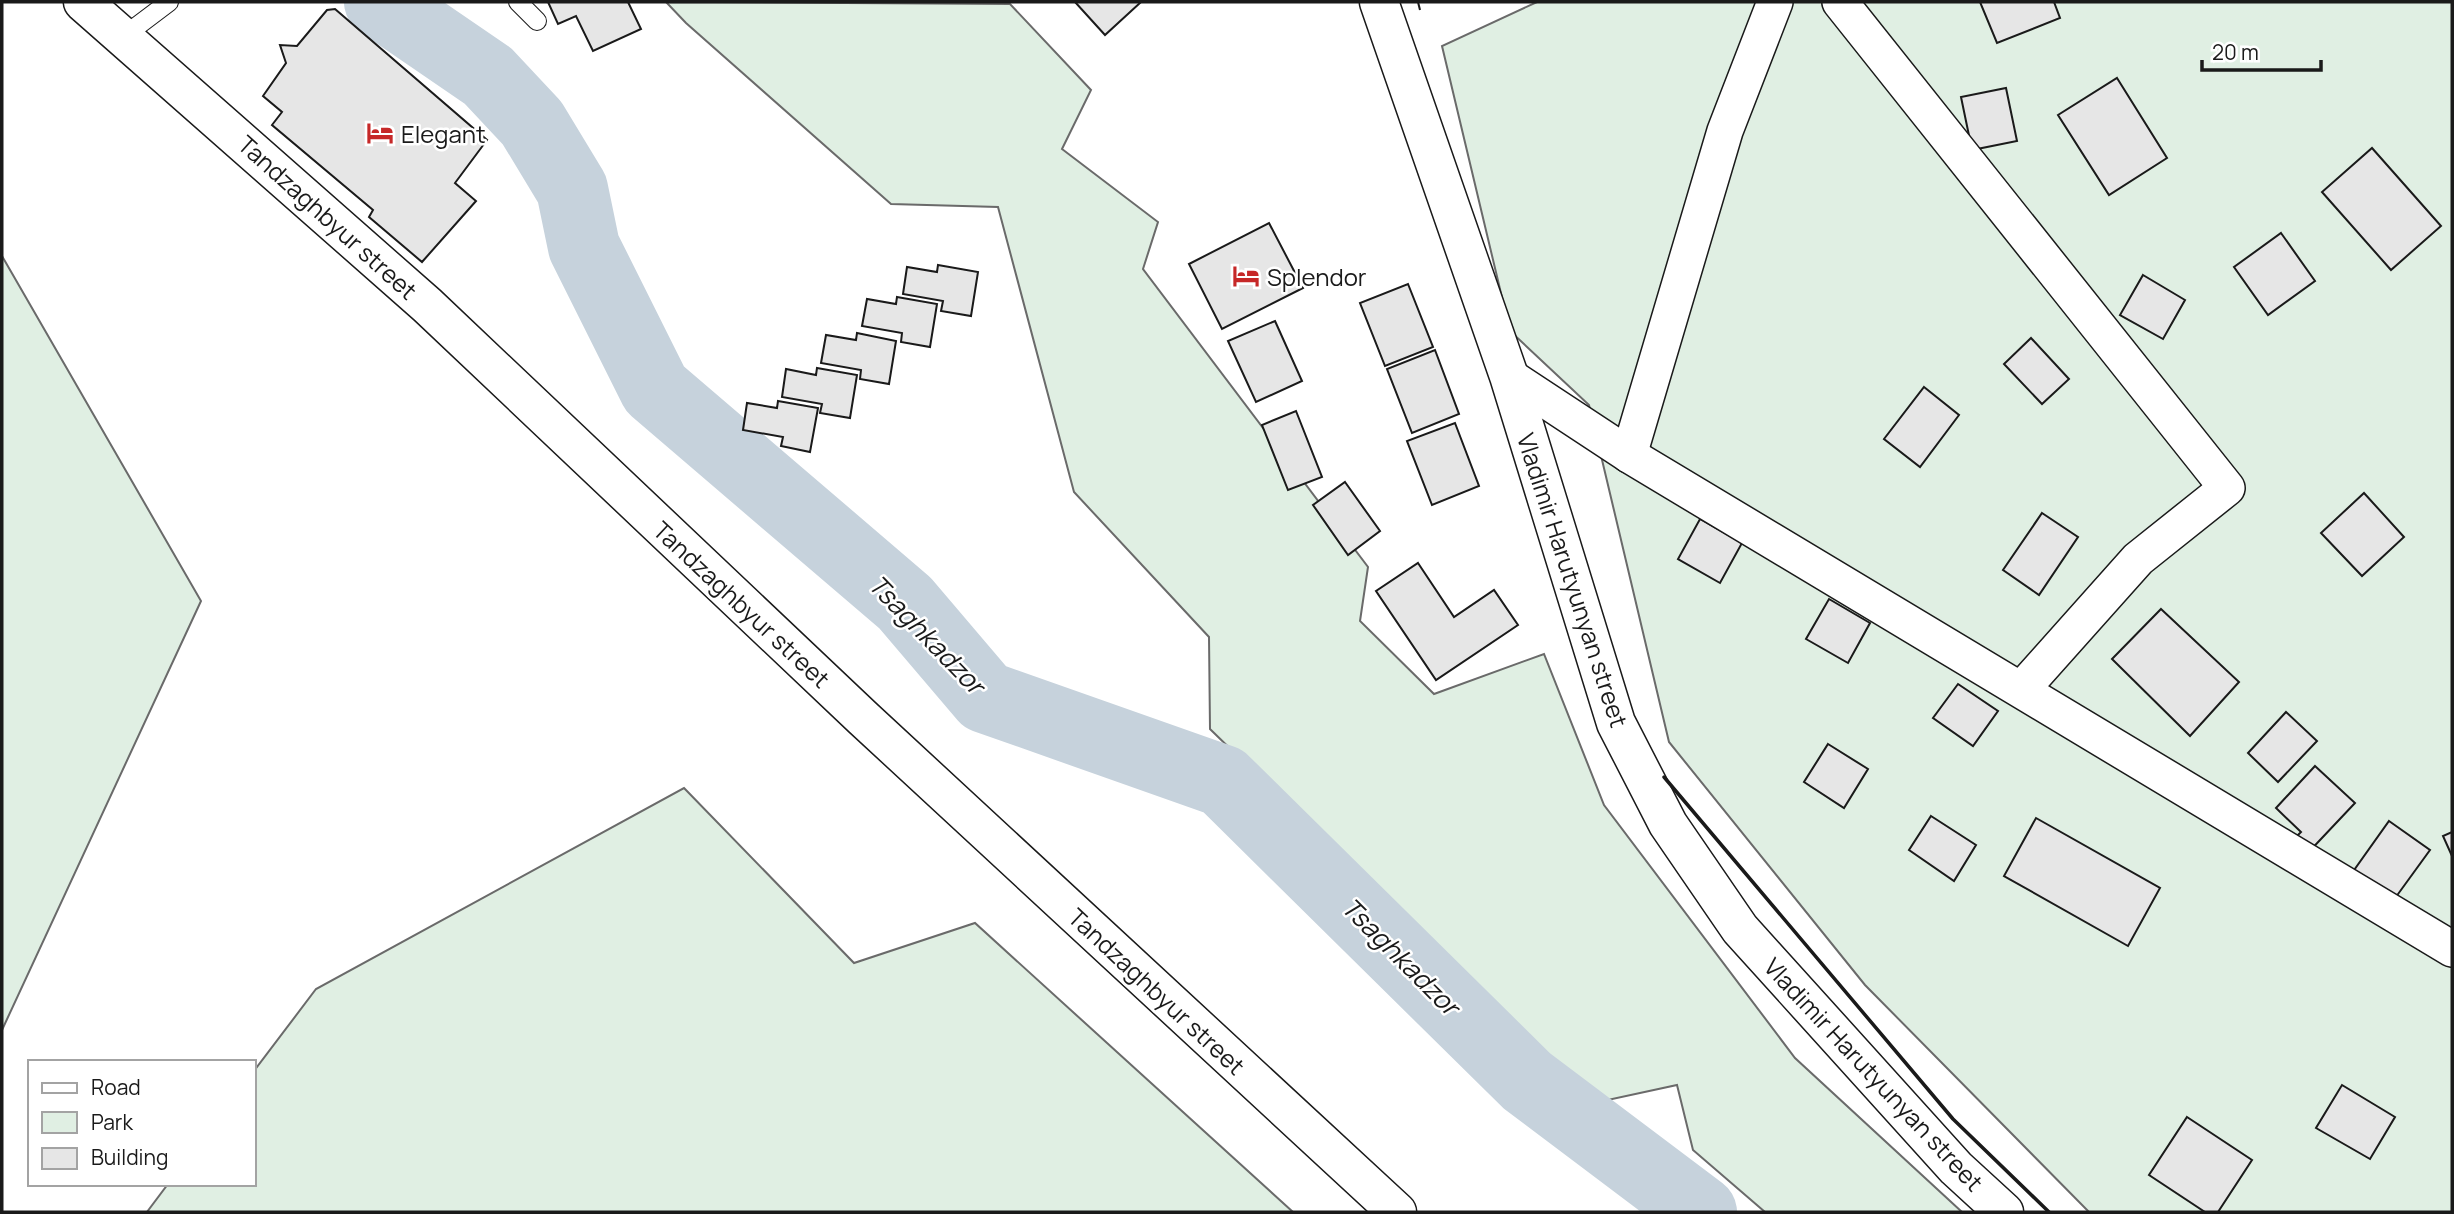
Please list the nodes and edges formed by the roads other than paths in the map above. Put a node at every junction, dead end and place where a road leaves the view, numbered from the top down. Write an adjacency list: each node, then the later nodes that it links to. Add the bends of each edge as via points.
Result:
1 (83, 2): 8 (main road, Tandzaghbyur street)
2 (169, 2): 8 (lane)
3 (518, 2): 7 (lane)
4 (1379, 2): 9 (main road, Vladimir Harutyunyan street)
5 (1775, 2): 10 (street, via 1725,131)
6 (1840, 2): 11 (street, via 2227,488 2138,559)
7 (537, 21)
8 (124, 36): 13 (main road, Tandzaghbyur street, via 427,306)
9 (1509, 376): 10 (street); 14 (main road, Vladimir Harutyunyan street, via 1616,723 1668,824 1740,929 1956,1168)
10 (1629, 455): 11 (street)
11 (2022, 689): 12 (street)
12 (2452, 949)
13 (1397, 1212)
14 (2004, 1212)

